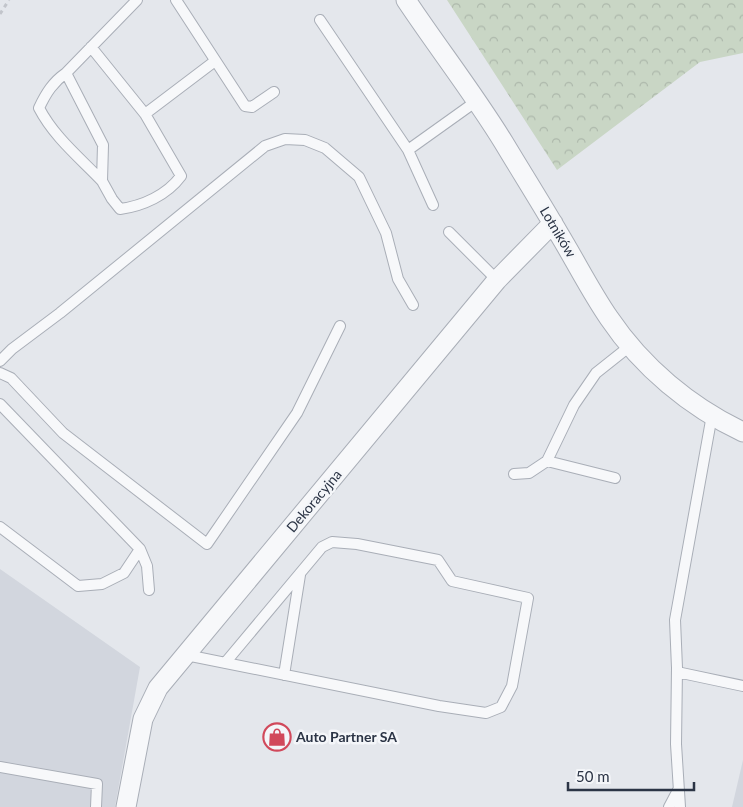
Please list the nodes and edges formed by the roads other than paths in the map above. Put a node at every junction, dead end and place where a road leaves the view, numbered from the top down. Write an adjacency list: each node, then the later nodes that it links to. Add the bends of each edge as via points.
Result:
1 (136, 0): 5 (lane)
2 (176, 0): 6 (lane)
3 (406, 0): 9 (street, Lotników)
4 (320, 20): 11 (lane)
5 (91, 47): 7 (lane); 10 (lane)
6 (216, 61): 8 (lane, via 245,106 252,107); 10 (lane)
7 (66, 72): 12 (lane, via 103,146); 12 (lane, via 55,81 39,108 58,135)
8 (274, 92)
9 (478, 100): 11 (lane); 14 (street, Lotników)
10 (145, 114): 12 (lane, via 181,176 173,187 137,206 120,209)
11 (408, 150): 13 (lane)
12 (102, 180)
13 (434, 205)
14 (553, 223): 16 (street, Dekoracyjna); 19 (street, Lotników, via 609,319)
15 (449, 232): 16 (lane)
16 (497, 280): 32 (street, Dekoracyjna)
17 (413, 305): 20 (lane, via 398,279 386,233 359,177 325,148 305,140 285,139 265,146)
18 (340, 326): 21 (lane, via 297,413 207,544 63,433 12,378)
19 (630, 346): 23 (street, Lotników, via 692,403); 25 (lane, via 596,373 574,405)
20 (0, 360)
21 (0, 373)
22 (0, 404): 29 (lane)
23 (712, 415): 24 (street, Lotników); 34 (lane, via 675,620)
24 (743, 432)
25 (547, 461): 26 (lane, via 530,473); 27 (lane)
26 (514, 474)
27 (615, 478)
28 (0, 527): 29 (lane, via 78,586 102,584 124,573)
29 (140, 549): 31 (lane, via 147,566)
30 (300, 573): 33 (lane); 35 (lane); 35 (lane, via 322,547 332,542 357,544 438,560 452,581 528,598 512,686 501,707 486,714)
31 (149, 590)
32 (186, 656): 33 (lane); 40 (street, Dekoracyjna, via 158,688 143,719)
33 (225, 663): 35 (lane)
34 (677, 672): 36 (lane); 38 (lane)
35 (284, 675)
36 (743, 686)
37 (0, 767): 39 (lane, via 97,784)
38 (678, 789): 41 (lane); 42 (lane)
39 (96, 807)
40 (126, 807)
41 (669, 807)
42 (680, 807)

